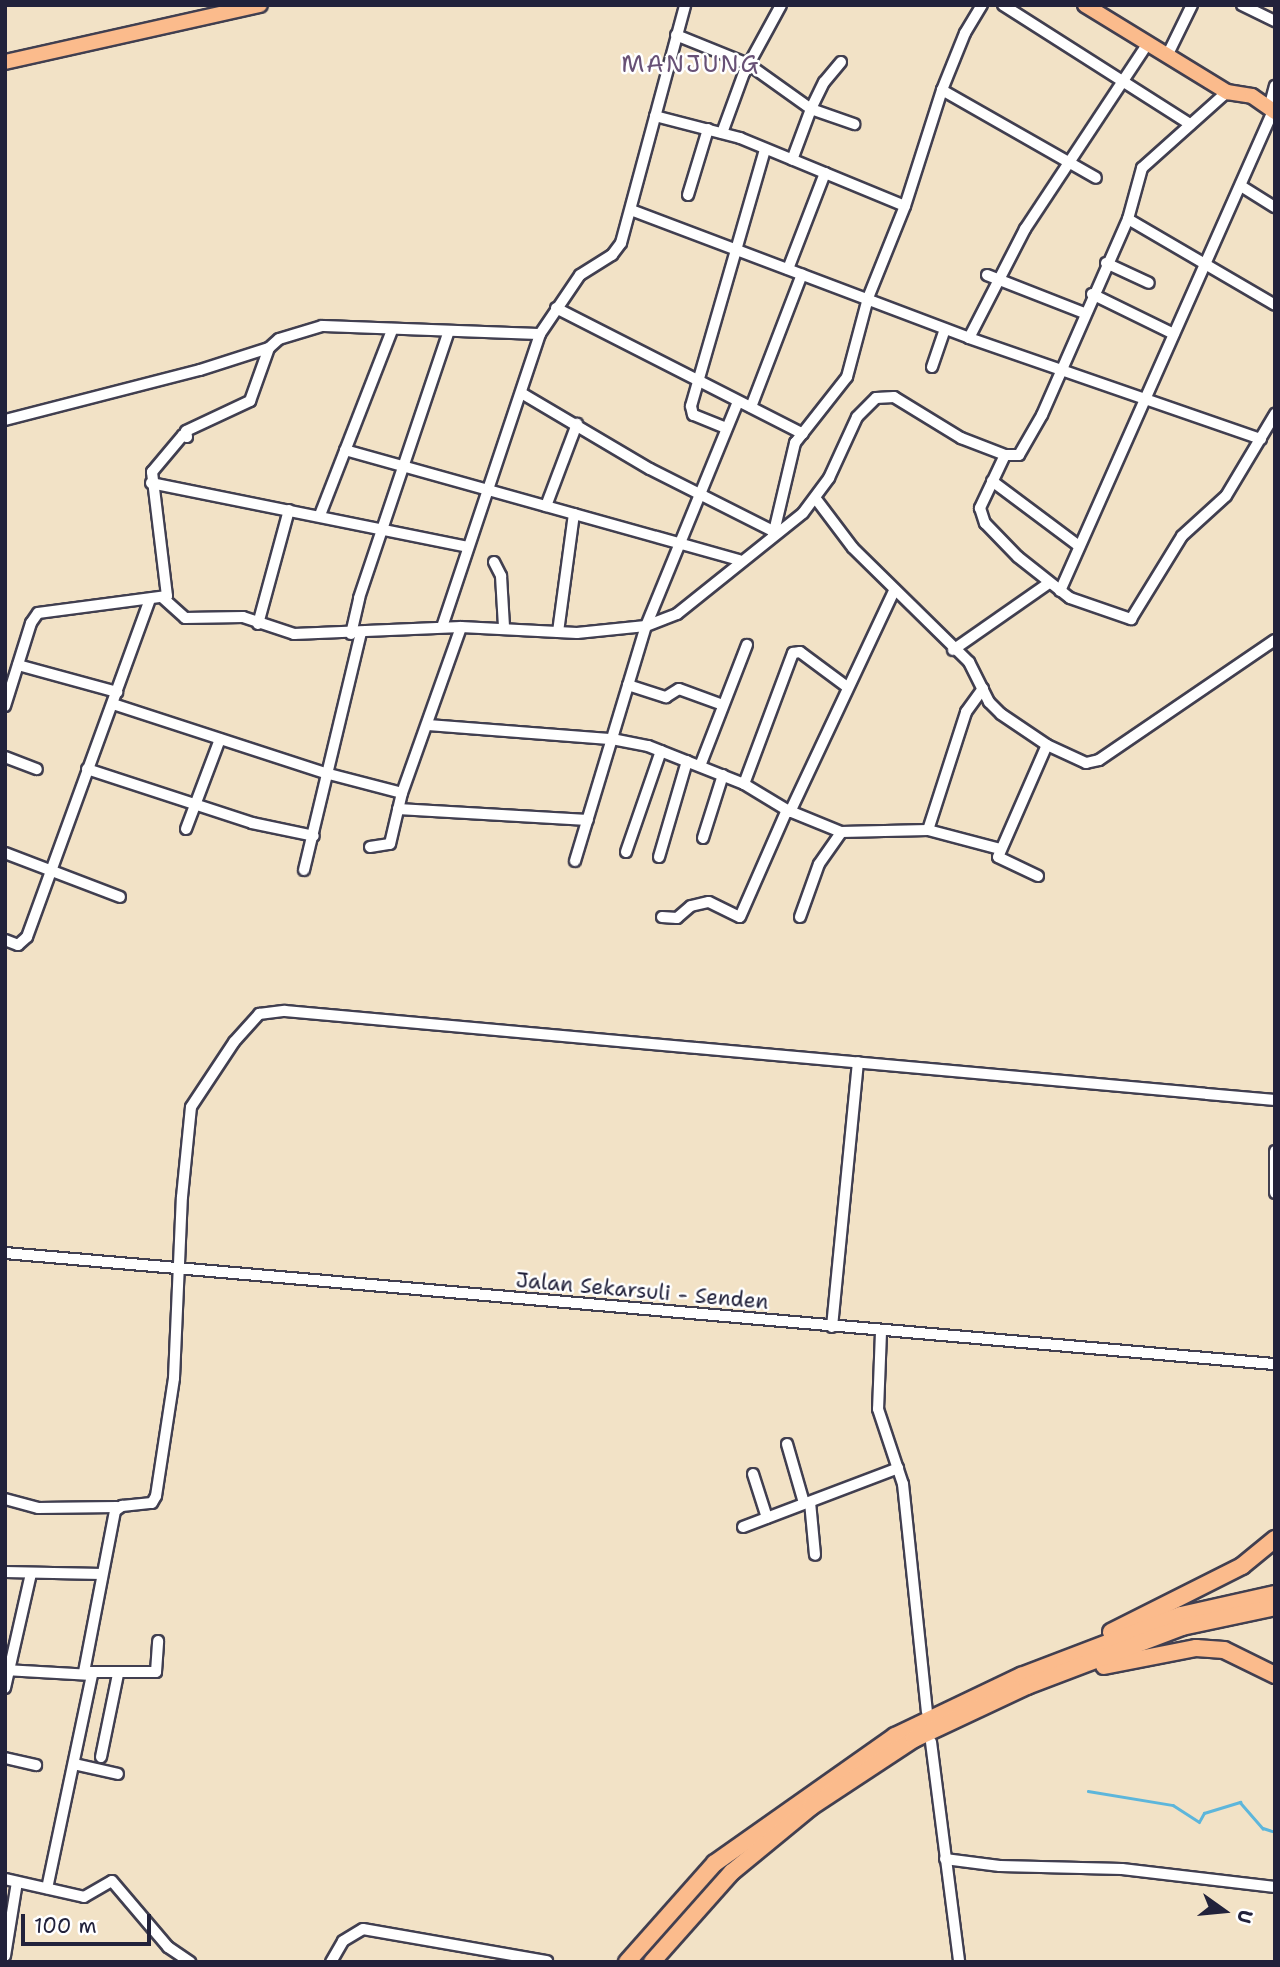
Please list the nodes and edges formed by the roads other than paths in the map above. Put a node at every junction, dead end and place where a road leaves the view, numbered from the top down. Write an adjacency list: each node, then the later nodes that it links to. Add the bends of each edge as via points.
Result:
1 (260, 5): 13 (main road)
2 (685, 5): 10 (street)
3 (781, 5): 15 (street)
4 (982, 5): 18 (street, via 965,33)
5 (1003, 5): 16 (street)
6 (1085, 5): 11 (main road)
7 (1192, 5): 12 (street)
8 (1242, 5): 9 (street)
9 (1275, 21)
10 (677, 35): 15 (street); 22 (street)
11 (1147, 45): 12 (main road); 16 (street)
12 (1167, 57): 19 (main road)
13 (5, 62)
14 (841, 62): 20 (street, via 824,82)
15 (748, 64): 20 (street); 26 (street)
16 (1126, 82): 24 (street); 29 (street)
17 (1275, 86): 21 (street)
18 (943, 90): 29 (street); 34 (street)
19 (1227, 92): 21 (main road, via 1252,96); 24 (street)
20 (811, 109): 23 (street); 28 (street)
21 (1272, 110): 32 (street)
22 (654, 116): 25 (street); 36 (street)
23 (854, 124)
24 (1190, 124): 37 (street, via 1146,163)
25 (708, 129): 26 (street); 33 (street)
26 (722, 133): 27 (street)
27 (765, 149): 28 (street); 38 (street)
28 (792, 160): 30 (street)
29 (1067, 163): 31 (street); 43 (street)
30 (825, 173): 34 (street); 41 (street)
31 (1096, 178)
32 (1241, 186): 35 (street); 40 (street)
33 (688, 195)
34 (905, 206): 47 (street)
35 (1275, 207)
36 (631, 210): 38 (street); 49 (street, via 615,252 584,271)
37 (1128, 219): 39 (street); 40 (street)
38 (734, 248): 41 (street); 60 (street)
39 (1106, 263): 44 (street); 46 (street)
40 (1207, 264): 48 (street); 55 (street)
41 (788, 269): 42 (street)
42 (802, 274): 47 (street); 64 (street)
43 (991, 277): 50 (street); 56 (street)
44 (1149, 283)
45 (1275, 289): 48 (street)
46 (1092, 294): 50 (street); 55 (street)
47 (867, 298): 51 (street); 69 (street, via 847,377)
48 (1272, 303)
49 (556, 308): 54 (street); 60 (street)
50 (1084, 313): 59 (street)
51 (945, 329): 56 (street); 58 (street)
52 (393, 330): 53 (street); 57 (street, via 315,327 287,335); 71 (street)
53 (448, 334): 54 (street); 73 (street)
54 (540, 334): 61 (street)
55 (1174, 334): 62 (street)
56 (969, 338): 59 (street)
57 (269, 348): 66 (street); 75 (street, via 250,401 186,431 187,437 183,435 156,467)
58 (932, 367)
59 (1061, 370): 62 (street); 72 (street, via 1022,453)
60 (700, 380): 63 (street); 68 (street, via 691,413)
61 (523, 394): 67 (street); 76 (street)
62 (1144, 398): 70 (street); 86 (street)
63 (738, 402): 64 (street); 68 (street)
64 (751, 407): 69 (street)
65 (1275, 415): 70 (street)
66 (5, 420)
67 (577, 424): 77 (street); 79 (street)
68 (726, 428): 77 (street)
69 (803, 434): 84 (street, via 792,450)
70 (1261, 439): 92 (street, via 1220,504 1182,536 1134,617 1086,605)
71 (345, 450): 73 (street); 82 (street)
72 (1005, 455): 74 (street); 78 (street, via 961,438 901,400 883,396 870,402 857,417)
73 (404, 467): 76 (street); 83 (street)
74 (992, 481): 86 (street); 90 (street, via 980,508 982,519)
75 (151, 482): 80 (street); 93 (street, via 167,590)
76 (487, 490): 79 (street); 87 (street)
77 (697, 492): 84 (street); 85 (street)
78 (816, 499): 84 (street); 91 (street, via 852,548)
79 (546, 506): 81 (street)
80 (289, 510): 82 (street); 95 (street)
81 (573, 514): 85 (street); 100 (street)
82 (320, 515): 83 (street)
83 (383, 527): 87 (street); 101 (street)
84 (772, 533): 88 (street)
85 (678, 543): 88 (street); 96 (street)
86 (1079, 546): 92 (street)
87 (468, 547): 97 (street)
88 (739, 561): 96 (street, via 677,614)
89 (494, 562): 99 (street, via 501,576)
90 (1049, 583): 92 (street); 104 (street)
91 (895, 589): 104 (street); 107 (street)
92 (1060, 591)
93 (163, 598): 94 (street); 95 (street, via 176,612 197,621 237,616)
94 (150, 599): 105 (street, via 38,613); 109 (street)
95 (258, 624): 101 (street, via 294,634)
96 (646, 626): 100 (street); 106 (street)
97 (442, 627): 98 (street); 101 (street)
98 (461, 627): 99 (street); 113 (street)
99 (504, 627): 100 (street)
100 (558, 632)
101 (356, 634): 123 (street)
102 (1275, 640): 116 (street, via 1091,765)
103 (747, 645): 111 (street)
104 (953, 650): 108 (street, via 978,672)
105 (18, 665): 109 (street); 112 (street)
106 (628, 685): 111 (street, via 666,697 679,689); 115 (street)
107 (846, 686): 125 (street, via 794,651); 129 (street)
108 (984, 689): 116 (street, via 1002,714); 132 (street, via 966,712)
109 (117, 692): 110 (street)
110 (113, 704): 114 (street); 122 (street)
111 (723, 705): 120 (street)
112 (5, 706)
113 (428, 725): 115 (street); 126 (street)
114 (220, 739): 123 (street); 127 (street)
115 (612, 739): 117 (street); 130 (street)
116 (1047, 745): 137 (street)
117 (661, 751): 119 (street); 138 (street)
118 (5, 757): 121 (street)
119 (687, 761): 120 (street); 140 (street)
120 (700, 766): 124 (street)
121 (37, 769)
122 (87, 769): 127 (street); 142 (street)
123 (329, 774): 126 (street); 134 (street)
124 (723, 775): 125 (street); 135 (street)
125 (744, 784): 129 (street)
126 (402, 793): 128 (street)
127 (195, 805): 131 (street); 134 (street, via 252,824)
128 (398, 809): 130 (street); 136 (street, via 389,846)
129 (789, 811): 133 (street); 146 (street, via 740,917 709,902 691,906 677,918)
130 (587, 820): 141 (street)
131 (186, 829)
132 (928, 830): 133 (street); 137 (street)
133 (841, 832): 147 (street, via 808,886)
134 (314, 836): 143 (street)
135 (704, 838)
136 (370, 847)
137 (1000, 849): 144 (street, via 1001,862)
138 (625, 852)
139 (5, 853): 142 (street)
140 (659, 857)
141 (575, 861)
142 (51, 868): 145 (street); 148 (street, via 24,942 19,946)
143 (304, 870)
144 (1038, 876)
145 (120, 897)
146 (662, 917)
147 (800, 917)
148 (5, 940)
149 (858, 1062): 150 (street); 154 (street, via 285,1011 259,1014 234,1042 191,1107); 155 (street)
150 (1275, 1100)
151 (1275, 1151): 152 (street)
152 (1275, 1193)
153 (5, 1253): 154 (street, Jalan Sekarsuli - Senden)
154 (178, 1266): 155 (street, Jalan Sekarsuli - Senden); 163 (street, via 174,1378 156,1496 152,1503)
155 (832, 1327): 156 (street, Jalan Sekarsuli - Senden)
156 (881, 1332): 157 (street, Jalan Sekarsuli - Senden); 159 (street, via 878,1409)
157 (1275, 1364)
158 (787, 1444): 162 (street)
159 (898, 1468): 162 (street); 180 (street, via 910,1539)
160 (753, 1474): 164 (street)
161 (5, 1499): 163 (street, via 38,1508)
162 (807, 1503): 164 (street); 167 (street)
163 (117, 1507): 170 (street)
164 (767, 1518): 165 (street)
165 (743, 1527)
166 (1275, 1539): 178 (highway, via 1242,1566)
167 (815, 1555)
168 (5, 1572): 169 (street)
169 (32, 1574): 170 (street); 174 (street)
170 (102, 1574): 175 (street)
171 (1275, 1594): 178 (highway, via 1181,1615)
172 (1275, 1607): 178 (highway, via 1182,1627)
173 (159, 1641): 176 (street, via 156,1672)
174 (7, 1670): 175 (street); 179 (street)
175 (87, 1672): 176 (street); 184 (street)
176 (118, 1674): 182 (street)
177 (1275, 1675): 178 (highway, via 1224,1650 1196,1648)
178 (1024, 1681): 196 (highway, via 895,1736 715,1863); 197 (highway, via 914,1740 811,1807 732,1872)
179 (5, 1688)
180 (927, 1712)
181 (931, 1742): 187 (street)
182 (102, 1757)
183 (5, 1758): 185 (street)
184 (74, 1764): 186 (street); 190 (street)
185 (36, 1765)
186 (118, 1774)
187 (945, 1859): 189 (street, via 1000,1866 1105,1868); 198 (street)
188 (11, 1880): 190 (street); 191 (street)
189 (1275, 1887)
190 (47, 1888): 192 (street, via 84,1897 112,1881)
191 (5, 1956)
192 (175, 1959): 194 (street)
193 (547, 1961): 195 (street, via 363,1929 343,1941)
194 (190, 1962)
195 (331, 1962)
196 (627, 1962)
197 (652, 1962)
198 (959, 1962)

